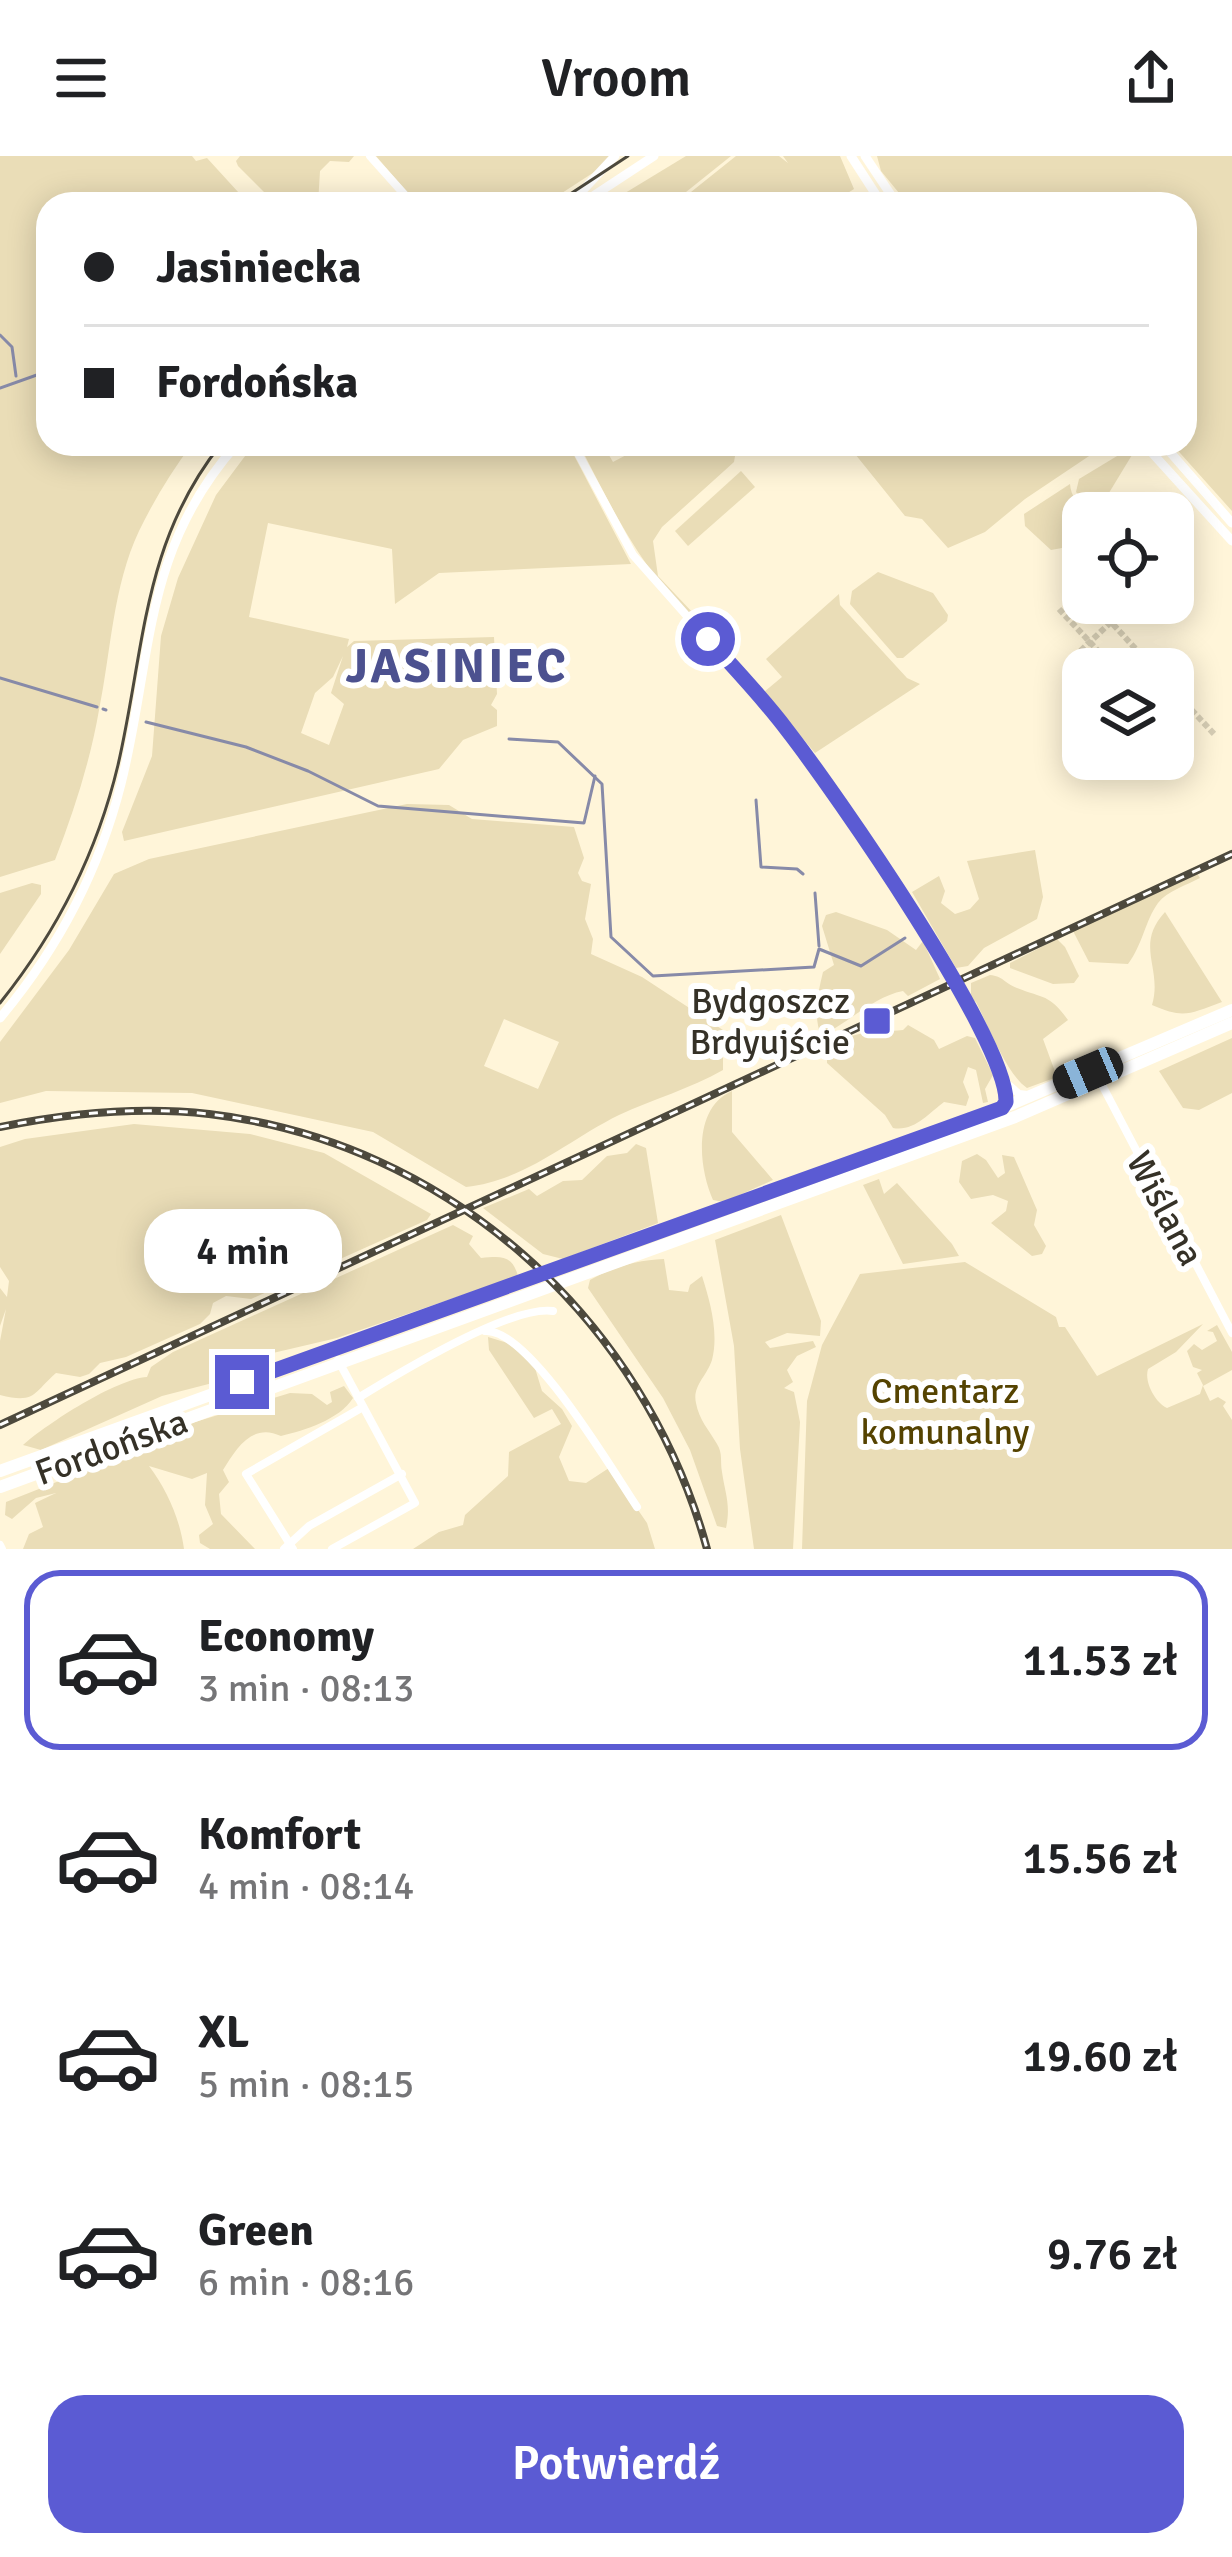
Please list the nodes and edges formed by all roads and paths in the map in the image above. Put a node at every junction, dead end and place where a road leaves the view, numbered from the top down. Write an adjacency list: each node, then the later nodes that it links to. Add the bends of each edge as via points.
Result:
1 (370, 156): 6 (street)
2 (615, 156): 7 (street)
3 (654, 156): 8 (street)
4 (851, 156): 9 (street)
5 (865, 156): 10 (street)
6 (402, 192)
7 (581, 192)
8 (599, 192)
9 (874, 192)
10 (889, 192)
11 (228, 456): 17 (street, via 196,498 163,569 123,773 98,856 57,938)
12 (579, 456): 19 (street, via 633,555 810,763 952,978)
13 (1155, 456): 16 (street)
14 (1173, 456): 15 (street)
15 (1232, 523)
16 (1232, 542)
17 (0, 1018)
18 (1231, 1020): 20 (main road, Fordońska); 21 (main road, Fordońska)
19 (1005, 1082): 21 (street, via 1019,1094); 22 (street)
20 (1101, 1083): 23 (main road, Fordońska, via 572,1279); 26 (street, Wiślana)
21 (1039, 1093): 22 (main road, Fordońska)
22 (1002, 1108): 23 (main road, Fordońska, via 557,1269)
23 (532, 1286): 27 (main road, Fordońska)
24 (554, 1311): 25 (street, via 517,1315)
25 (485, 1331): 28 (street, via 402,1370); 32 (street, via 505,1335 567,1398)
26 (1232, 1333)
27 (336, 1356): 28 (street); 29 (main road, Fordońska); 31 (main road, Fordońska)
28 (360, 1403): 30 (street); 33 (street, via 246,1474)
29 (0, 1471)
30 (402, 1474): 33 (street); 34 (street, via 415,1503)
31 (0, 1487)
32 (637, 1507)
33 (288, 1547)
34 (332, 1549)

